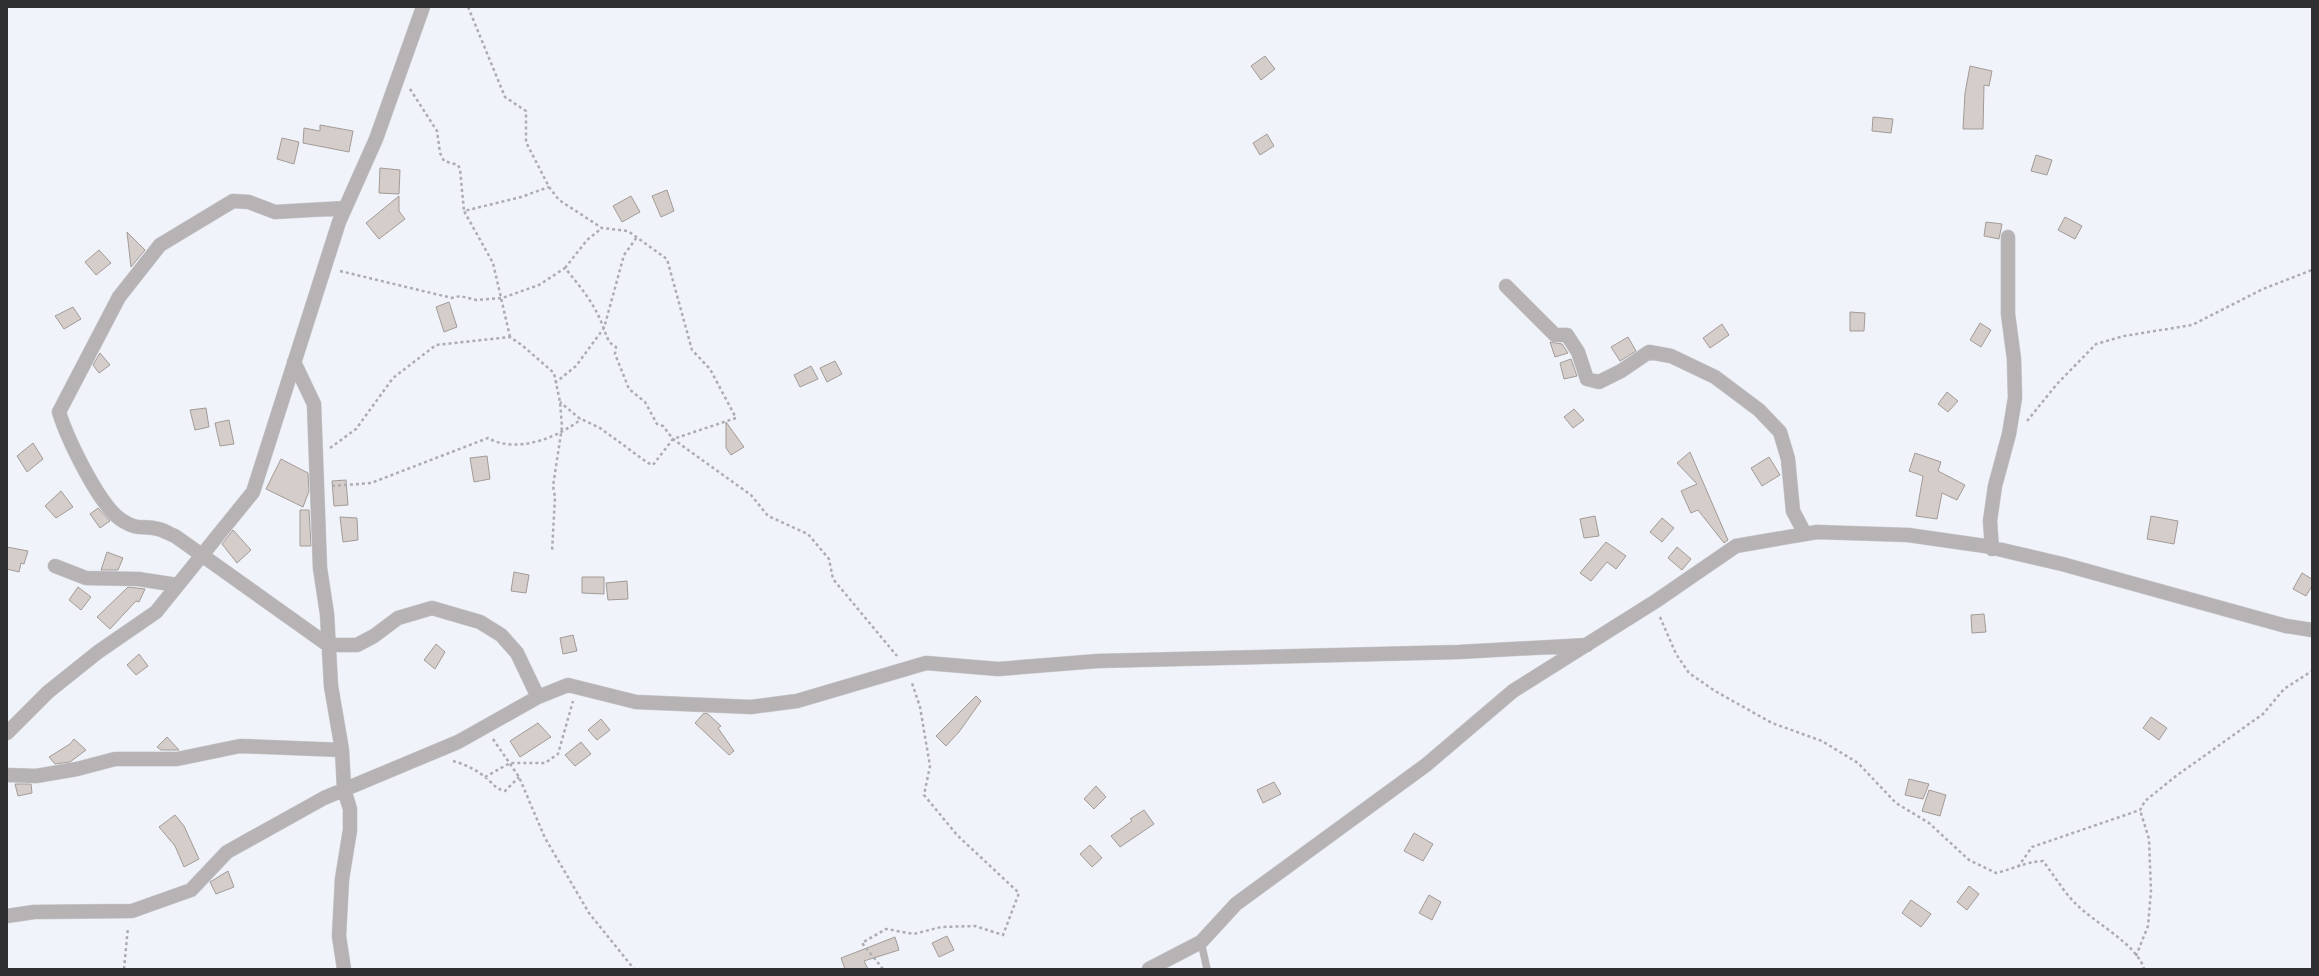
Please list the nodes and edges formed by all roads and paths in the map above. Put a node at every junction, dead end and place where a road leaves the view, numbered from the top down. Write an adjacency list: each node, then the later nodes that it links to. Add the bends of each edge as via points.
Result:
1 (424, 7): 3 (street)
2 (468, 7): 4 (path, via 505,96 526,111 526,142)
3 (399, 75): 5 (street, via 376,139); 6 (path, via 438,131 440,153 444,161 458,164)
4 (549, 187): 6 (path, via 521,197); 7 (path, via 559,200)
5 (345, 208): 10 (street); 29 (street, via 276,212 249,202 233,201 160,245 119,297 59,412 66,434 107,508 122,521 139,529 158,528 175,536)
6 (464, 211): 14 (path, via 494,263)
7 (602, 228): 8 (path, via 628,231); 11 (path, via 587,240)
8 (637, 237): 15 (path, via 624,255); 23 (path, via 667,259 692,350 710,369 736,418)
9 (2008, 237): 27 (street, via 2008,314 2014,359 2015,398 2009,434 1995,486 1990,521)
10 (324, 268): 14 (path, via 452,298); 17 (street)
11 (565, 268): 14 (path, via 539,285); 15 (path, via 595,308)
12 (2312, 270): 21 (path, via 2263,290 2192,325 2124,336 2096,344 2057,384)
13 (1506, 286): 26 (street, via 1555,335 1568,335 1578,352 1587,378 1599,382 1650,352 1671,356 1715,376 1759,410 1780,432 1788,458 1793,511)
14 (502, 298): 16 (path)
15 (604, 328): 18 (path, via 576,366); 23 (path, via 611,345 616,347 615,354 629,389 645,402 657,424 663,426)
16 (510, 337): 18 (path, via 554,373); 24 (path, via 436,345 393,378 356,429)
17 (294, 362): 24 (street, via 314,404); 29 (street, via 253,492)
18 (555, 383): 19 (path)
19 (560, 402): 20 (path); 22 (path)
20 (581, 419): 22 (path); 23 (path, via 600,428 606,435 653,465)
21 (2026, 422)
22 (562, 432): 25 (path, via 521,445 505,446 488,438 371,484); 28 (path, via 553,486 555,497)
23 (673, 439): 36 (path, via 752,495 768,516 808,534 828,559 833,579)
24 (317, 458): 25 (street)
25 (318, 486): 34 (street, via 320,568)
26 (1805, 534): 27 (street, via 1817,532 1908,535); 32 (street, via 1736,546)
27 (1992, 549): 33 (street, via 2062,564 2286,626)
28 (552, 552)
29 (200, 556): 31 (street); 34 (street)
30 (55, 566): 31 (street, via 86,578 138,579)
31 (177, 584): 41 (street, via 156,612 98,652 54,687)
32 (1656, 601): 35 (street); 50 (path, via 1663,627 1689,673 1772,724 1822,741 1858,763 1896,803 1929,823 1969,860 1996,873)
33 (2312, 630)
34 (328, 645): 39 (street, via 357,645 398,618 432,608 480,622 501,635 517,653); 42 (street, via 331,686)
35 (1587, 645): 36 (street, via 1459,652 1098,661 998,669 926,663); 53 (street, via 1513,691 1426,765 1236,904)
36 (907, 668): 38 (street, via 797,701 750,707 636,702); 58 (path, via 920,707 930,766 924,795 957,835 1018,893 1003,935 976,926 941,927 914,934 886,929 862,943)
37 (2312, 671): 49 (path, via 2284,689 2263,714 2145,801)
38 (568, 686): 39 (street); 44 (path, via 575,693 558,754 545,763)
39 (538, 696): 40 (street)
40 (485, 727): 43 (street); 44 (path)
41 (7, 733)
42 (342, 750): 45 (street, via 240,746 177,759 115,759 36,776); 48 (street)
43 (427, 756): 46 (path, via 462,763); 48 (street)
44 (510, 763): 46 (path); 47 (path)
45 (7, 775)
46 (485, 777): 47 (path, via 498,790 505,791)
47 (519, 777): 57 (path, via 545,838 589,913)
48 (344, 789): 51 (street, via 227,852 191,890); 56 (street, via 350,809 350,830 342,879 339,929)
49 (2140, 810): 50 (path, via 2032,847); 54 (path, via 2149,839 2151,892 2148,926)
50 (2017, 868): 54 (path, via 2027,862 2043,861 2075,903 2122,941)
51 (132, 911): 52 (street, via 34,912); 55 (path, via 126,932)
52 (7, 916)
53 (1201, 942): 59 (street); 60 (lane)
54 (2136, 956): 61 (path, via 2143,963)
55 (124, 969)
56 (344, 969)
57 (634, 969)
58 (883, 969)
59 (1149, 969)
60 (1207, 969)
61 (2144, 969)

